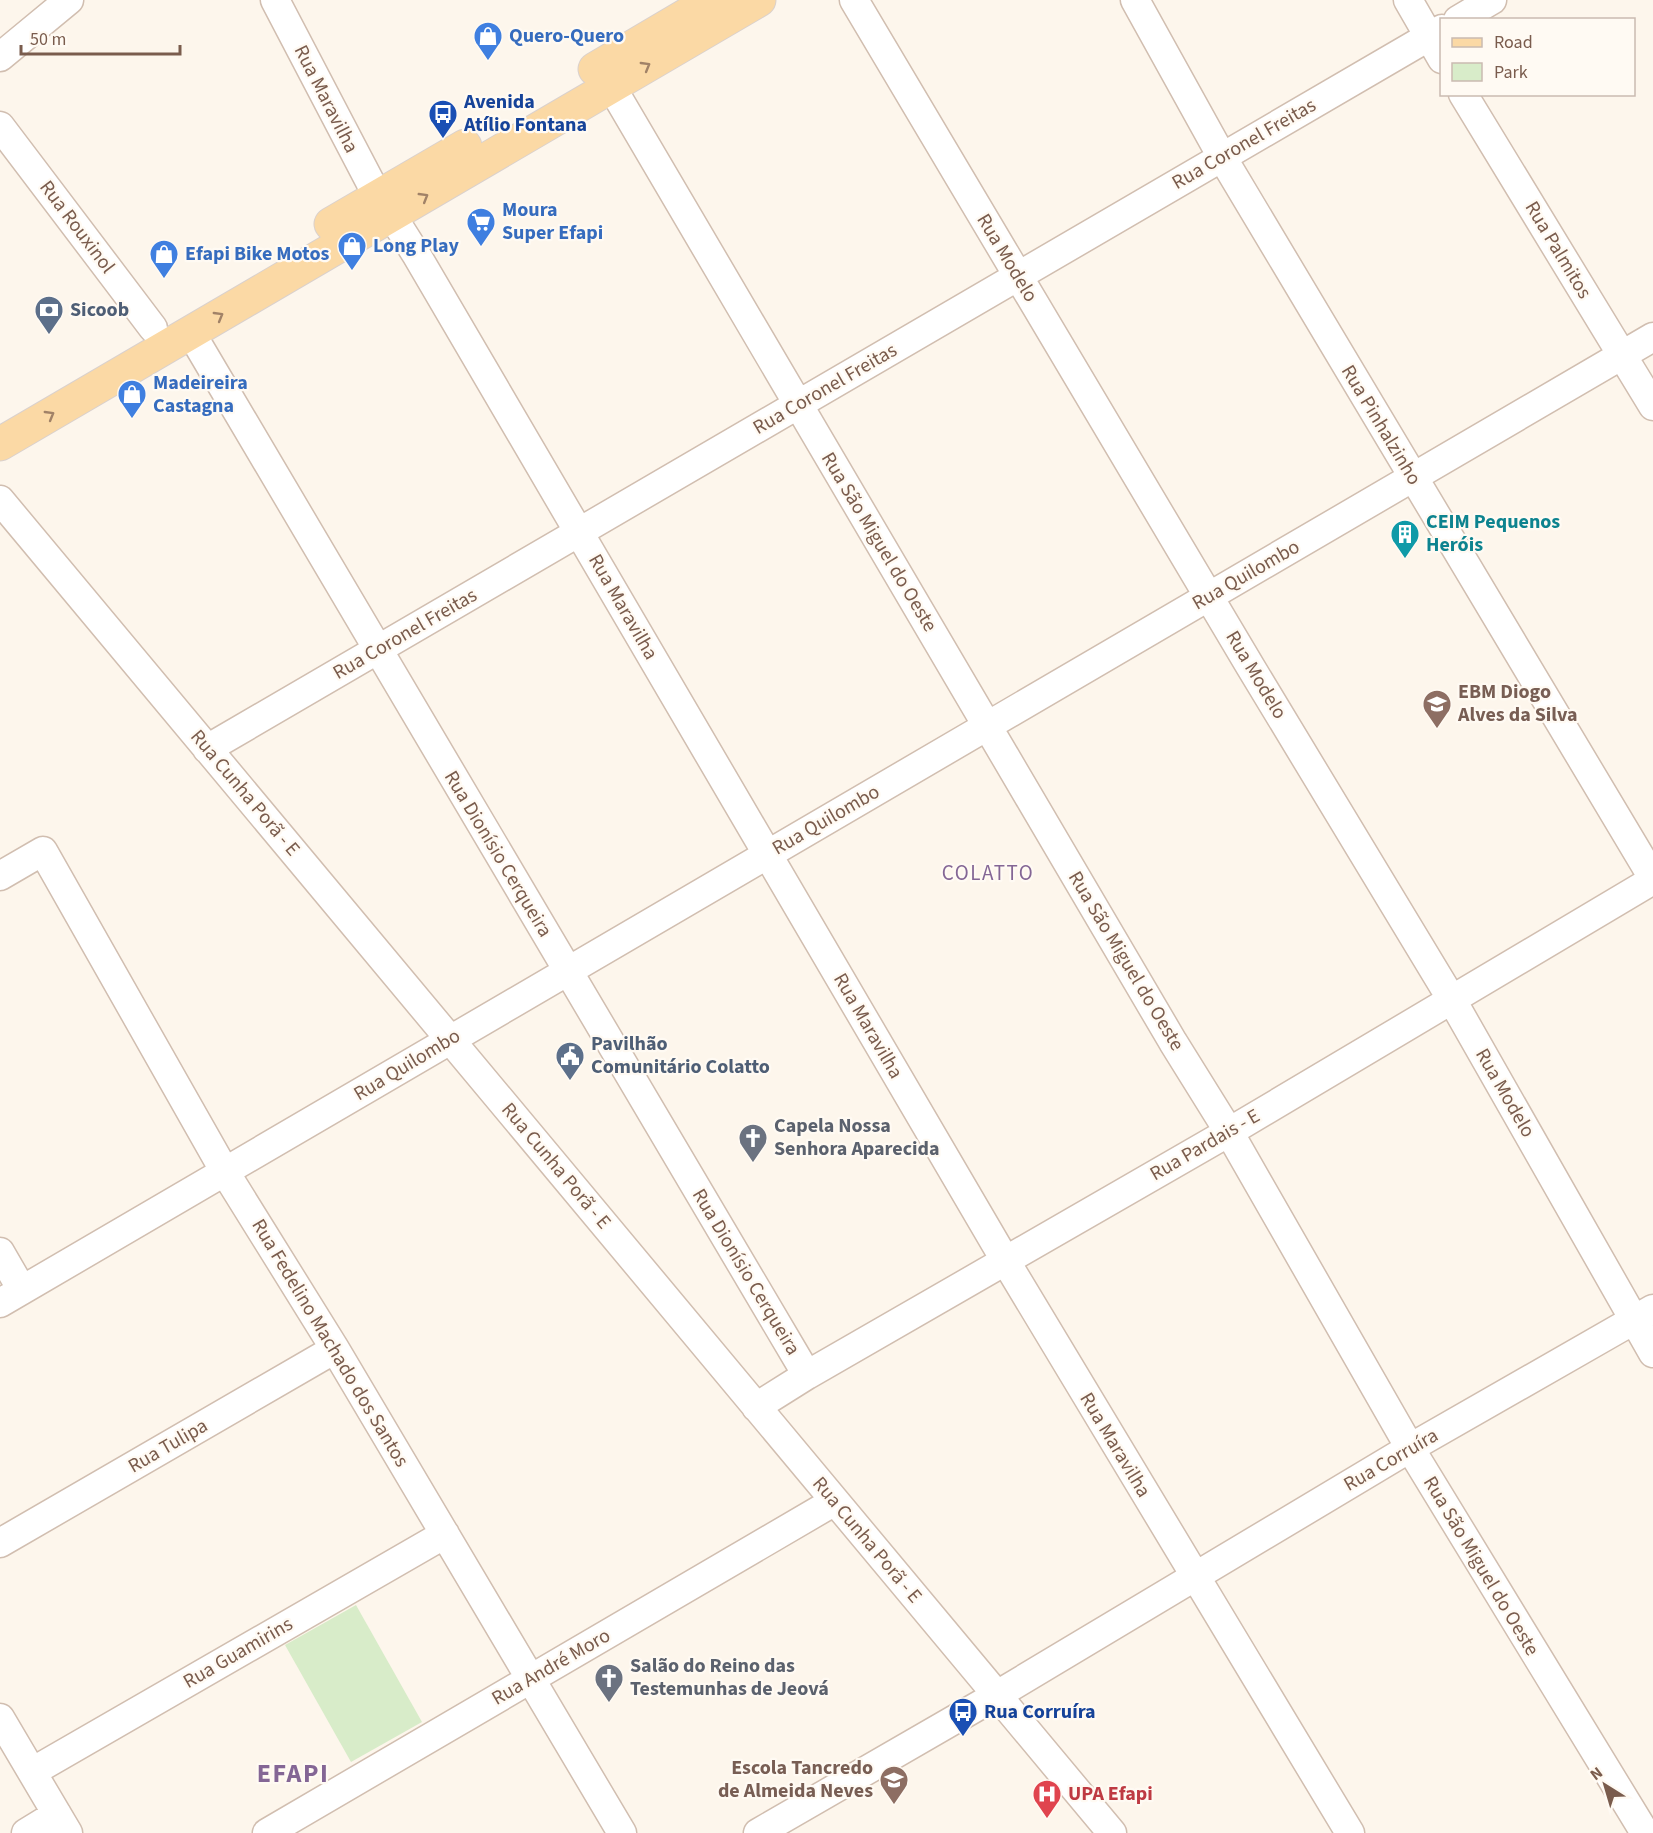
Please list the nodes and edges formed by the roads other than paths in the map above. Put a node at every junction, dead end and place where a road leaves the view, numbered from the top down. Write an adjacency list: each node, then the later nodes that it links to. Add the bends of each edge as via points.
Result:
1 (69, 0): 11 (street)
2 (275, 0): 16 (street, Rua Maravilha)
3 (712, 0): 16 (main road)
4 (759, 0): 12 (main road, one-way to 4)
5 (854, 0): 17 (street, Rua Modelo)
6 (1134, 0): 15 (street, Rua Pinhalzinho)
7 (1408, 0): 10 (street)
8 (1492, 0): 9 (street)
9 (1461, 18)
10 (1437, 42): 15 (street, Rua Coronel Freitas)
11 (0, 57)
12 (611, 86): 16 (main road, one-way to 12); 22 (street, Rua São Miguel do Oeste)
13 (1464, 96): 21 (street, Rua Palmitos)
14 (0, 126): 18 (street, Rua Rouxinol)
15 (1222, 157): 17 (street, Rua Coronel Freitas); 26 (street, Rua Pinhalzinho)
16 (385, 206): 18 (main road); 19 (main road, one-way to 16); 28 (street, Rua Maravilha)
17 (1018, 277): 22 (street, Rua Coronel Freitas); 29 (street, Rua Modelo)
18 (153, 328): 24 (main road)
19 (190, 333): 25 (main road, one-way to 19); 30 (street, Rua Dionísio Cerqueira)
20 (1653, 337): 21 (street, Rua Quilombo)
21 (1622, 355): 23 (street, Rua Palmitos); 26 (street, Rua Quilombo)
22 (798, 405): 28 (street, Rua Coronel Freitas); 31 (street, Rua São Miguel do Oeste)
23 (1653, 406)
24 (0, 418)
25 (0, 444)
26 (1412, 478): 29 (street, Rua Quilombo); 35 (street, Rua Pinhalzinho)
27 (0, 500): 32 (street, Rua Cunha Porã - E)
28 (579, 533): 30 (street, Rua Coronel Freitas); 33 (street, Rua Maravilha)
29 (1208, 596): 31 (street, Rua Quilombo); 37 (street, Rua Modelo)
30 (377, 650): 32 (street, Rua Coronel Freitas); 36 (street, Rua Dionísio Cerqueira)
31 (988, 726): 33 (street, Rua Quilombo); 39 (street, Rua São Miguel do Oeste)
32 (207, 749): 38 (street, Rua Cunha Porã - E)
33 (767, 854): 36 (street, Rua Quilombo); 42 (street, Rua Maravilha)
34 (0, 876): 40 (street, Rua Fedelino Machado dos Santos, via 43,851)
35 (1653, 879): 37 (street, Rua Pardais - E)
36 (568, 971): 38 (street, Rua Quilombo); 47 (street, Rua Dionísio Cerqueira)
37 (1452, 1000): 39 (street, Rua Pardais - E); 44 (street, Rua Modelo)
38 (450, 1039): 40 (street, Rua Quilombo); 48 (street, Rua Cunha Porã - E)
39 (1229, 1132): 42 (street, Rua Pardais - E); 49 (street, Rua São Miguel do Oeste)
40 (225, 1172): 43 (street, Rua Quilombo); 45 (street, Rua Fedelino Machado dos Santos)
41 (0, 1252): 43 (street)
42 (1005, 1260): 47 (street, Rua Pardais - E); 53 (street, Rua Maravilha)
43 (11, 1297)
44 (1643, 1315): 46 (street, Rua Modelo); 49 (street, Rua Corruíra)
45 (335, 1349): 51 (street, Rua Fedelino Machado dos Santos); 52 (street, Rua Tulipa)
46 (1653, 1353)
47 (807, 1375): 48 (street, Rua Pardais - E)
48 (756, 1407): 50 (street, Rua Cunha Porã - E)
49 (1410, 1448): 53 (street, Rua Corruíra); 65 (street, Rua São Miguel do Oeste)
50 (835, 1501): 54 (street, Rua André Moro); 55 (street, Rua Cunha Porã - E)
51 (445, 1534): 54 (street, Rua Fedelino Machado dos Santos); 57 (street, Rua Guamirins)
52 (0, 1543)
53 (1194, 1576): 55 (street, Rua Corruíra); 64 (street, Rua Maravilha)
54 (531, 1678): 60 (street, Rua André Moro); 61 (street, Rua Fedelino Machado dos Santos)
55 (997, 1695): 62 (street, Rua Corruíra); 63 (street, Rua Cunha Porã - E)
56 (0, 1718): 57 (street)
57 (32, 1772): 58 (street)
58 (62, 1824): 59 (street)
59 (26, 1833)
60 (267, 1833)
61 (622, 1833)
62 (758, 1833)
63 (1112, 1833)
64 (1350, 1833)
65 (1645, 1833)

